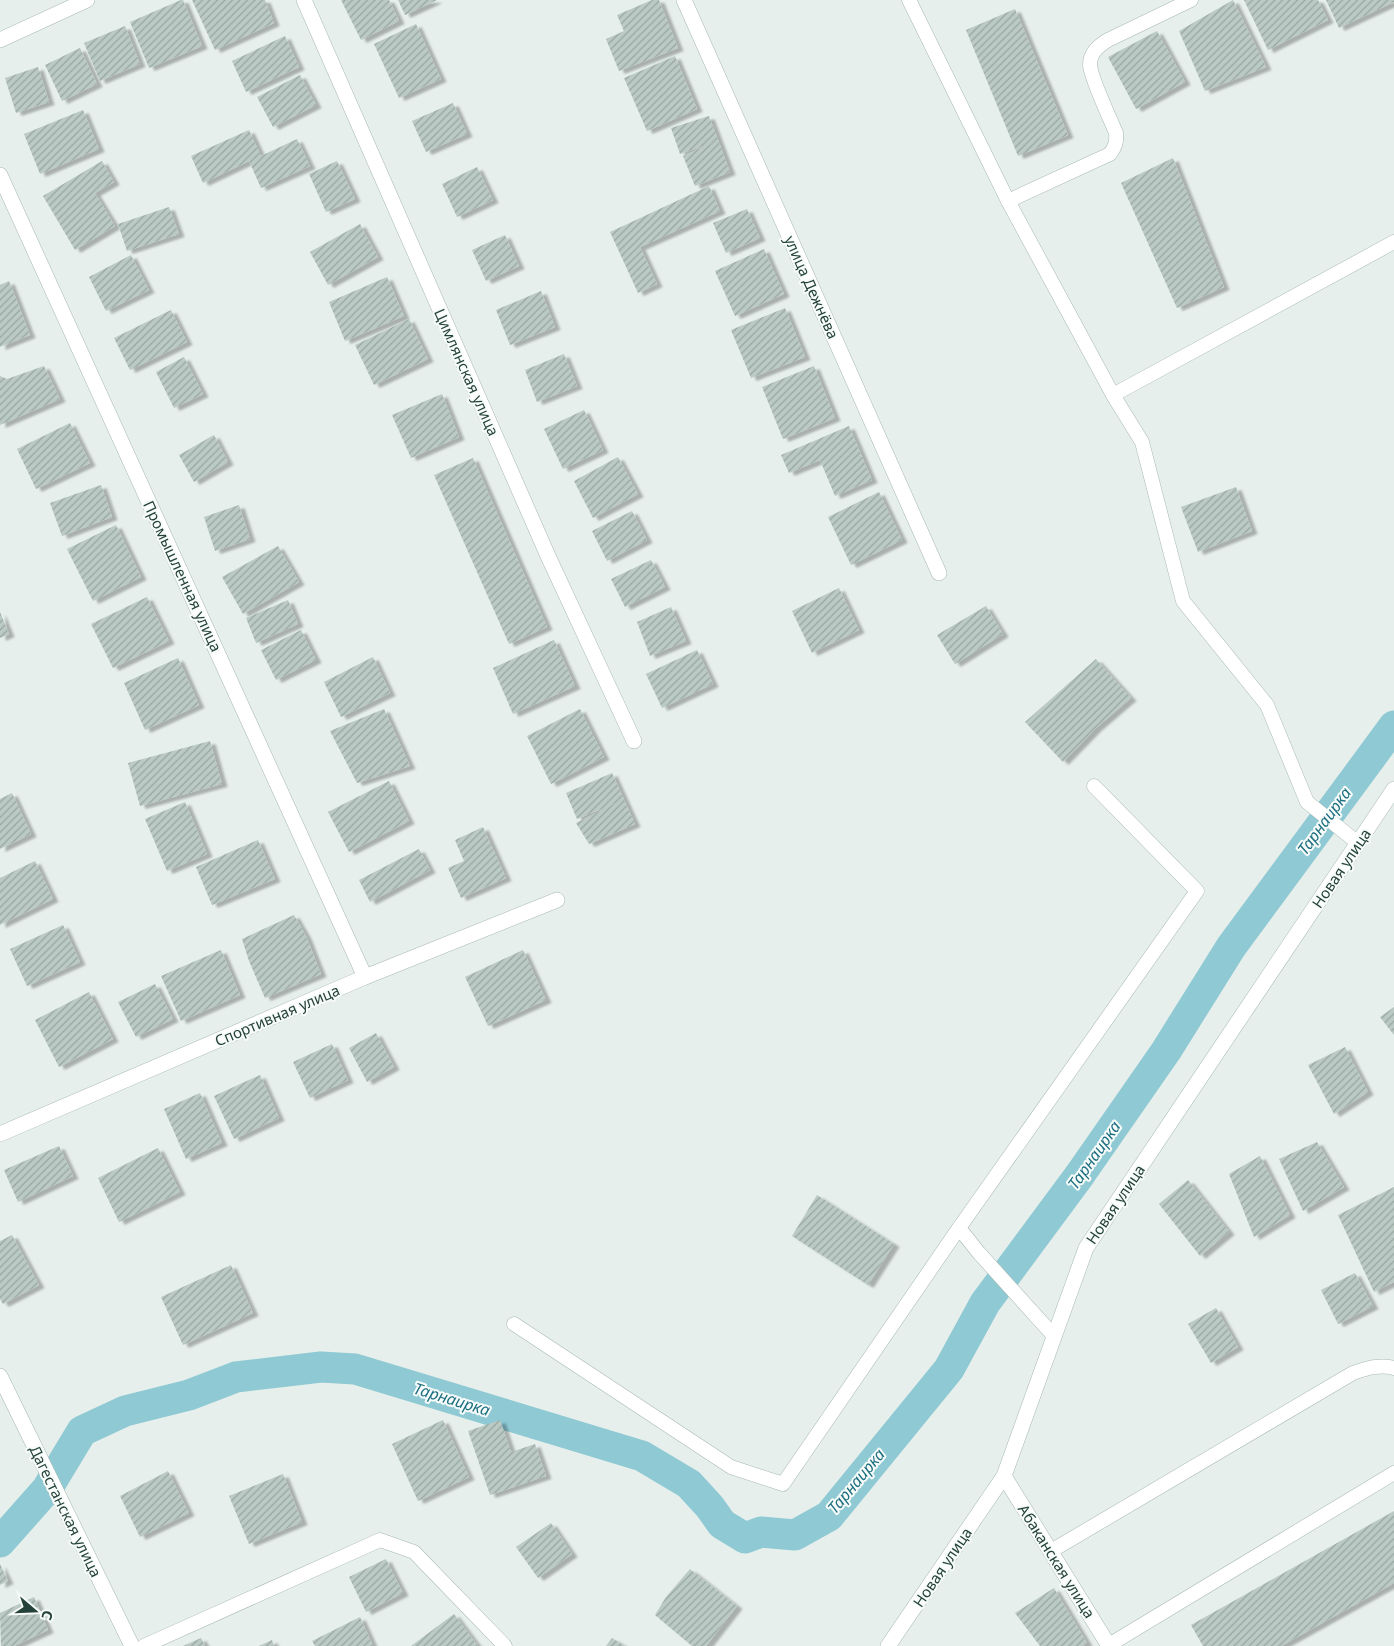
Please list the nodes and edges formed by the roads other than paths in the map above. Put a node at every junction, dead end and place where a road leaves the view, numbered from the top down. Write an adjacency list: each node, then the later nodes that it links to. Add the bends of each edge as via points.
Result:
1 (87, 0): 6 (street)
2 (304, 0): 12 (street, Цимлянская улица, via 548,556)
3 (684, 0): 11 (street, улица Дежнёва)
4 (909, 0): 8 (lane)
5 (1191, 0): 8 (lane, via 1108,40 1092,55 1093,76 1116,133 1117,141 1110,154)
6 (0, 40)
7 (0, 175): 17 (street, Промышленная улица)
8 (1008, 202): 10 (lane)
9 (1394, 242): 10 (lane)
10 (1112, 394): 15 (lane, via 1142,442 1183,601 1267,705 1307,802)
11 (939, 573)
12 (634, 741)
13 (1094, 786): 19 (lane, via 1197,891)
14 (1394, 789): 15 (street, Новая улица)
15 (1358, 843): 21 (street, Новая улица, via 1086,1248)
16 (557, 900): 17 (street, Спортивная улица)
17 (366, 977): 18 (street, Спортивная улица)
18 (0, 1134)
19 (959, 1228): 20 (lane, via 782,1484 731,1467); 21 (lane)
20 (514, 1324)
21 (1054, 1336): 25 (street, Новая улица)
22 (1394, 1368): 26 (lane, via 1369,1367 1354,1373)
23 (0, 1376): 28 (street, Дагестанская улица)
24 (1394, 1473): 27 (lane)
25 (1004, 1476): 26 (street, Абаканская улица); 31 (street, Новая улица)
26 (1051, 1551): 27 (street, Абаканская улица)
27 (1109, 1645)
28 (132, 1646)
29 (144, 1646): 30 (lane, via 380,1540 414,1552)
30 (505, 1646)
31 (888, 1646)

